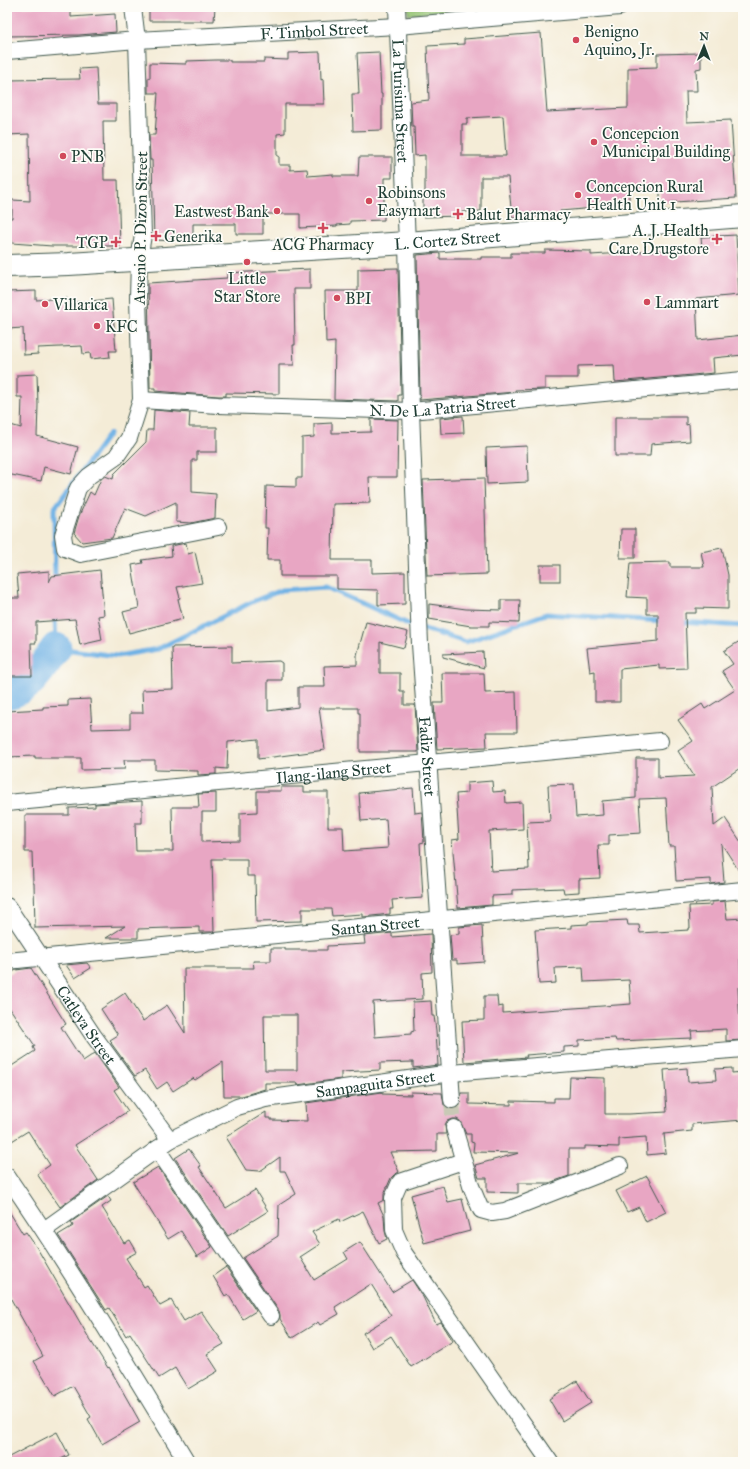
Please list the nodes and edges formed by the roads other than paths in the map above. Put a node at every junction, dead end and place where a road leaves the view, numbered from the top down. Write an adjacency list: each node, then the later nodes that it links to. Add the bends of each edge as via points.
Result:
1 (133, 7): 5 (street, Arsenio P. Dizon Street)
2 (397, 7): 4 (street, La Purisima Street)
3 (620, 7): 4 (street, F. Timbol Street)
4 (398, 26): 5 (street, F. Timbol Street); 8 (street, La Purisima Street)
5 (137, 40): 6 (street, F. Timbol Street); 9 (street, Arsenio P. Dizon Street, via 143,235)
6 (7, 51)
7 (743, 216): 8 (street, L. Cortez Street)
8 (407, 243): 9 (street, L. Cortez Street); 13 (street, La Purisima Street)
9 (139, 260): 10 (street, L. Cortez Street); 12 (street, Arsenio P. Dizon Street)
10 (7, 266)
11 (743, 380): 13 (street, N. De La Patria Street)
12 (141, 400): 13 (street, N. De La Patria Street); 14 (street, Arsenio P. Dizon Street, via 129,438 116,457 89,476 78,488 63,535 65,548 80,554)
13 (411, 411): 16 (street, Fadiz Street, via 420,644)
14 (218, 527)
15 (660, 741): 16 (street, Ilang-ilang Street)
16 (429, 763): 17 (street, Ilang-ilang Street); 20 (street, Fadiz Street)
17 (7, 804)
18 (743, 890): 20 (street, Santan Street)
19 (7, 906): 21 (street, Catleya Street)
20 (440, 918): 21 (street, Santan Street); 24 (street, Fadiz Street)
21 (41, 957): 22 (street, Santan Street); 27 (street, Catleya Street, via 93,1035)
22 (7, 961)
23 (743, 1049): 24 (street, Sampaguita Street)
24 (452, 1073): 25 (street, Fadiz Street); 27 (street, Sampaguita Street, via 265,1098 237,1107)
25 (452, 1100)
26 (454, 1128): 29 (street)
27 (170, 1140): 28 (street, Sampaguita Street)
28 (157, 1149): 32 (street, Sampaguita Street); 33 (street)
29 (463, 1161): 30 (street, via 481,1210 492,1213 505,1212); 35 (street, via 400,1182 393,1198 394,1230 404,1253)
30 (620, 1166)
31 (7, 1176): 32 (street)
32 (44, 1230): 34 (street)
33 (271, 1316)
34 (187, 1462)
35 (550, 1462)

